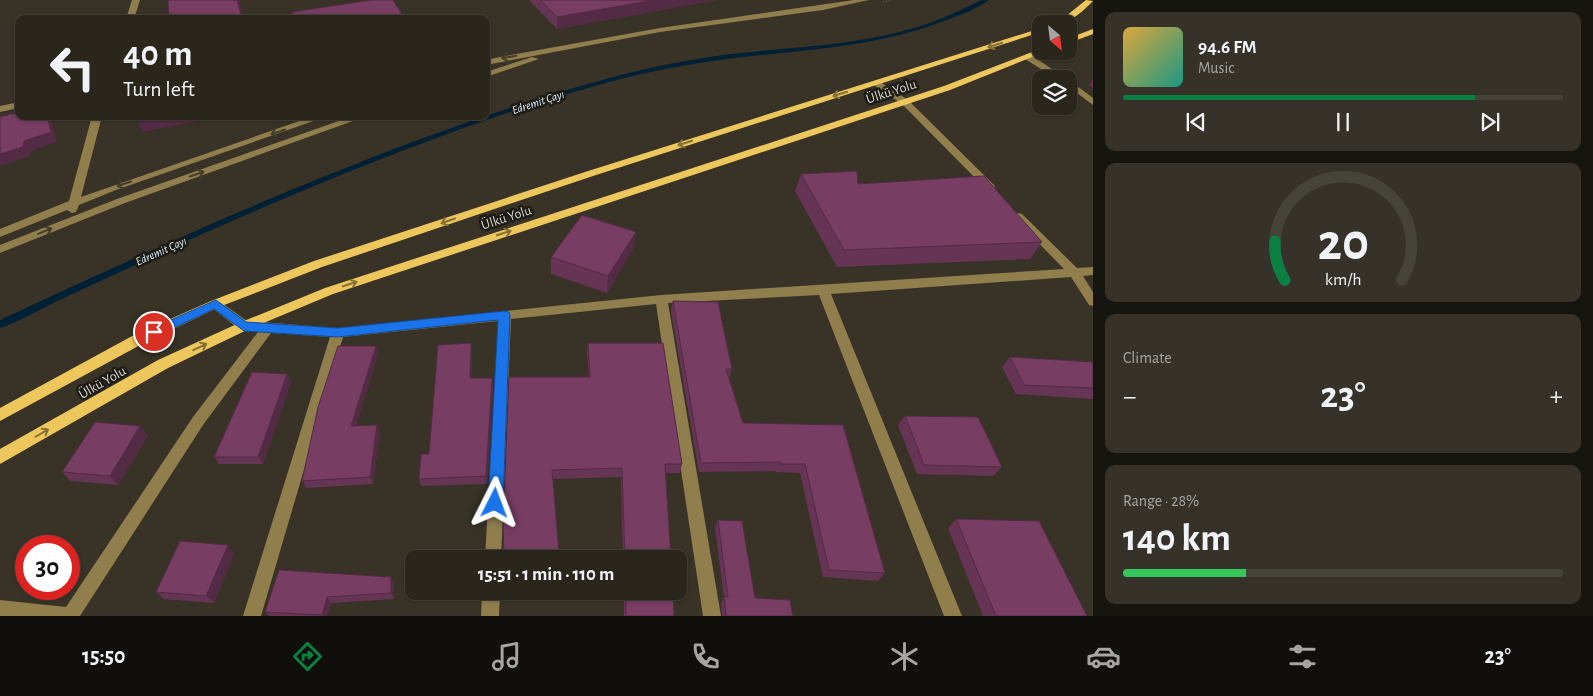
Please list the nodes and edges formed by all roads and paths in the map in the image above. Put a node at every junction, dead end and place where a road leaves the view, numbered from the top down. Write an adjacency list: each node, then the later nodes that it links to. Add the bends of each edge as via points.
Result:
1 (136, 0): 4 (street)
2 (865, 0): 9 (street, via 660,30)
3 (1090, 0): 5 (main road)
4 (131, 15)
5 (1072, 15)
6 (1093, 31): 8 (main road)
7 (1032, 33): 15 (main road, Ülkü Yolu, one-way to 15)
8 (1078, 37)
9 (568, 48): 12 (street, one-way to 12); 14 (street)
10 (1032, 55): 11 (main road, Ülkü Yolu)
11 (1028, 57): 13 (street); 17 (main road, Ülkü Yolu)
12 (490, 62)
13 (1049, 70)
14 (490, 74)
15 (877, 83): 17 (street); 35 (main road, Ülkü Yolu, one-way to 35, via 533,192 318,264)
16 (1077, 89): 18 (street)
17 (906, 102): 24 (street); 37 (main road, Ülkü Yolu, one-way to 17, via 329,291)
18 (1093, 102)
19 (15, 105): 20 (street)
20 (0, 110)
21 (96, 120): 25 (street)
22 (312, 120): 25 (street, one-way to 25)
23 (352, 120): 27 (street, one-way to 23)
24 (997, 194)
25 (73, 204): 27 (street); 28 (street)
26 (1011, 208): 31 (street)
27 (68, 222): 29 (street, one-way to 27)
28 (0, 233)
29 (0, 249)
30 (1093, 270): 31 (street)
31 (1074, 272): 32 (street); 34 (street)
32 (823, 290): 33 (street); 49 (street)
33 (661, 299): 36 (street); 48 (street)
34 (1093, 302)
35 (216, 304): 37 (street); 40 (main road, Ülkü Yolu, via 139,339)
36 (504, 316): 39 (street); 42 (street)
37 (244, 326): 38 (street); 41 (main road, Ülkü Yolu, one-way to 37, via 163,364)
38 (268, 328): 39 (street); 45 (street, via 198,420)
39 (338, 333): 46 (street)
40 (0, 415)
41 (0, 457)
42 (493, 550)
43 (491, 600): 47 (street)
44 (0, 610): 45 (street)
45 (70, 616)
46 (252, 616)
47 (490, 616)
48 (712, 616)
49 (953, 616)

